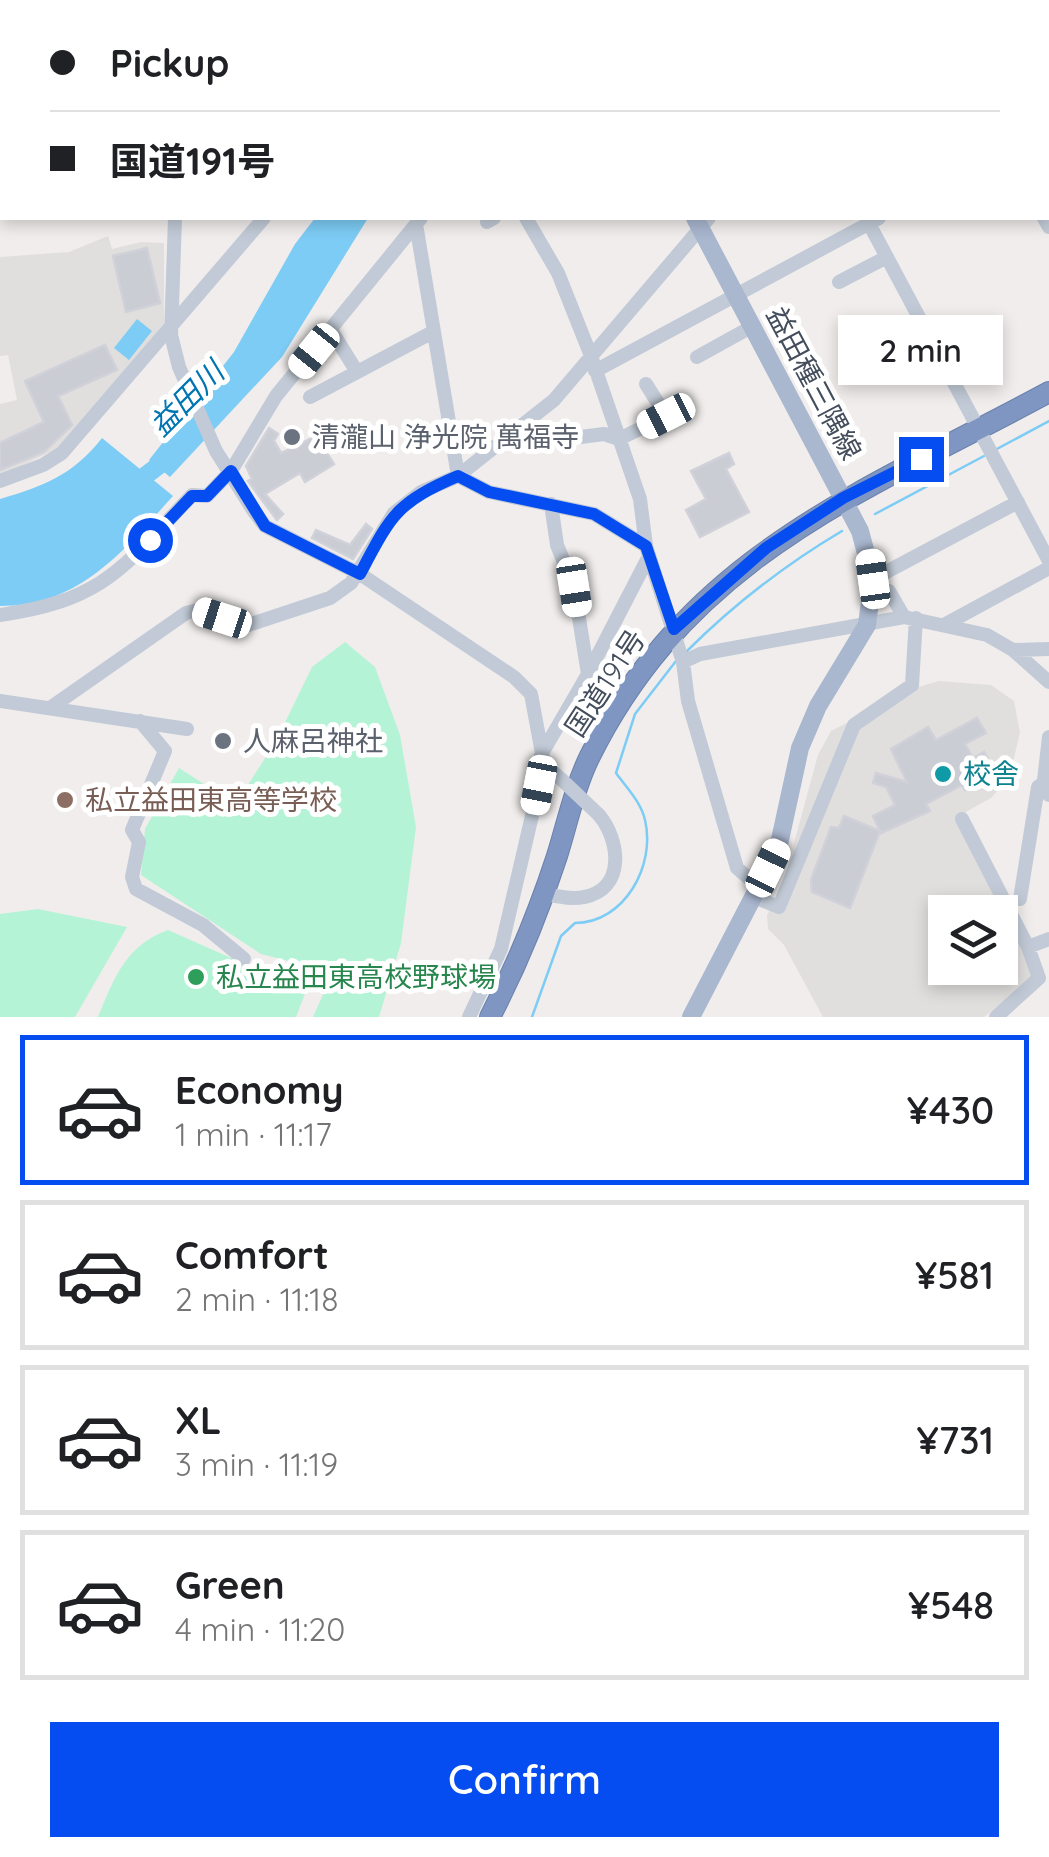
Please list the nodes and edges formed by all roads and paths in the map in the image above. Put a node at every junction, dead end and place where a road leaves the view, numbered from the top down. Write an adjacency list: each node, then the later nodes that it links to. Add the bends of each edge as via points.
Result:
1 (174, 220): 10 (street)
2 (262, 220): 10 (street)
3 (527, 220): 15 (street, via 558,273)
4 (872, 220): 7 (street); 9 (street)
5 (419, 221): 12 (street); 13 (street)
6 (701, 221): 9 (main road, 益田種三隅線); 15 (street)
7 (887, 257): 8 (street); 20 (street)
8 (839, 282)
9 (736, 294): 11 (main road, 益田種三隅線); 15 (street)
10 (174, 321): 23 (street, via 178,367); 25 (street, via 62,453)
11 (753, 326): 14 (street); 26 (main road, 益田種三隅線)
12 (331, 330): 16 (street); 23 (street, via 276,396)
13 (431, 332): 16 (street); 24 (street)
14 (697, 357)
15 (593, 363): 21 (street); 24 (street)
16 (357, 372): 19 (street)
17 (646, 384): 21 (street, via 666,416)
18 (1049, 392): 20 (highway, 国道191号)
19 (310, 397)
20 (979, 430): 26 (highway, 国道191号); 27 (street)
21 (619, 439): 22 (street, via 604,434); 29 (street, via 640,498)
22 (565, 440)
23 (231, 471): 31 (street, via 265,526); 33 (street, via 207,496 192,496 130,562 87,595)
24 (458, 476): 28 (street, via 489,492); 31 (street, via 394,513)
25 (0, 481)
26 (843, 498): 32 (main road, 益田種三隅線); 37 (highway, 国道191号, via 766,548)
27 (1018, 502): 30 (street); 32 (street)
28 (550, 504): 29 (street, via 594,514); 41 (street, via 574,587)
29 (648, 551): 37 (street); 41 (street)
30 (1049, 565): 36 (street)
31 (360, 574): 44 (street, via 330,598 245,626 198,610 186,613); 48 (street, via 531,694)
32 (881, 585): 34 (street); 35 (main road, 益田種三隅線)
33 (0, 616)
34 (910, 617): 35 (street); 36 (street); 51 (street, via 912,686 854,725 779,907)
35 (867, 625): 40 (street); 51 (main road, 益田種三隅線, via 800,748 778,848)
36 (944, 625): 39 (street, via 987,635)
37 (674, 629): 40 (street); 52 (highway, 国道191号, via 646,662 588,760)
38 (1049, 649): 39 (street)
39 (1013, 650): 42 (street)
40 (683, 662): 51 (street, via 736,868)
41 (588, 674): 48 (street)
42 (1049, 682)
43 (0, 701): 44 (street)
44 (50, 708): 45 (street)
45 (140, 721): 46 (street); 56 (street, via 165,750 132,830 139,842 136,889 203,925)
46 (186, 729)
47 (1049, 737): 49 (street)
48 (542, 760): 52 (street, bridge, via 599,816 616,846 610,880 583,898); 57 (street, via 501,948)
49 (1047, 788): 53 (street, via 1038,787)
50 (962, 819): 55 (street)
51 (757, 892): 59 (main road, 益田種三隅線)
52 (544, 894): 58 (highway, 国道191号)
53 (1020, 899)
54 (1049, 939): 55 (street)
55 (1028, 946): 60 (street, via 1039,978)
56 (244, 958)
57 (469, 1017)
58 (490, 1017)
59 (691, 1017)
60 (996, 1017)

